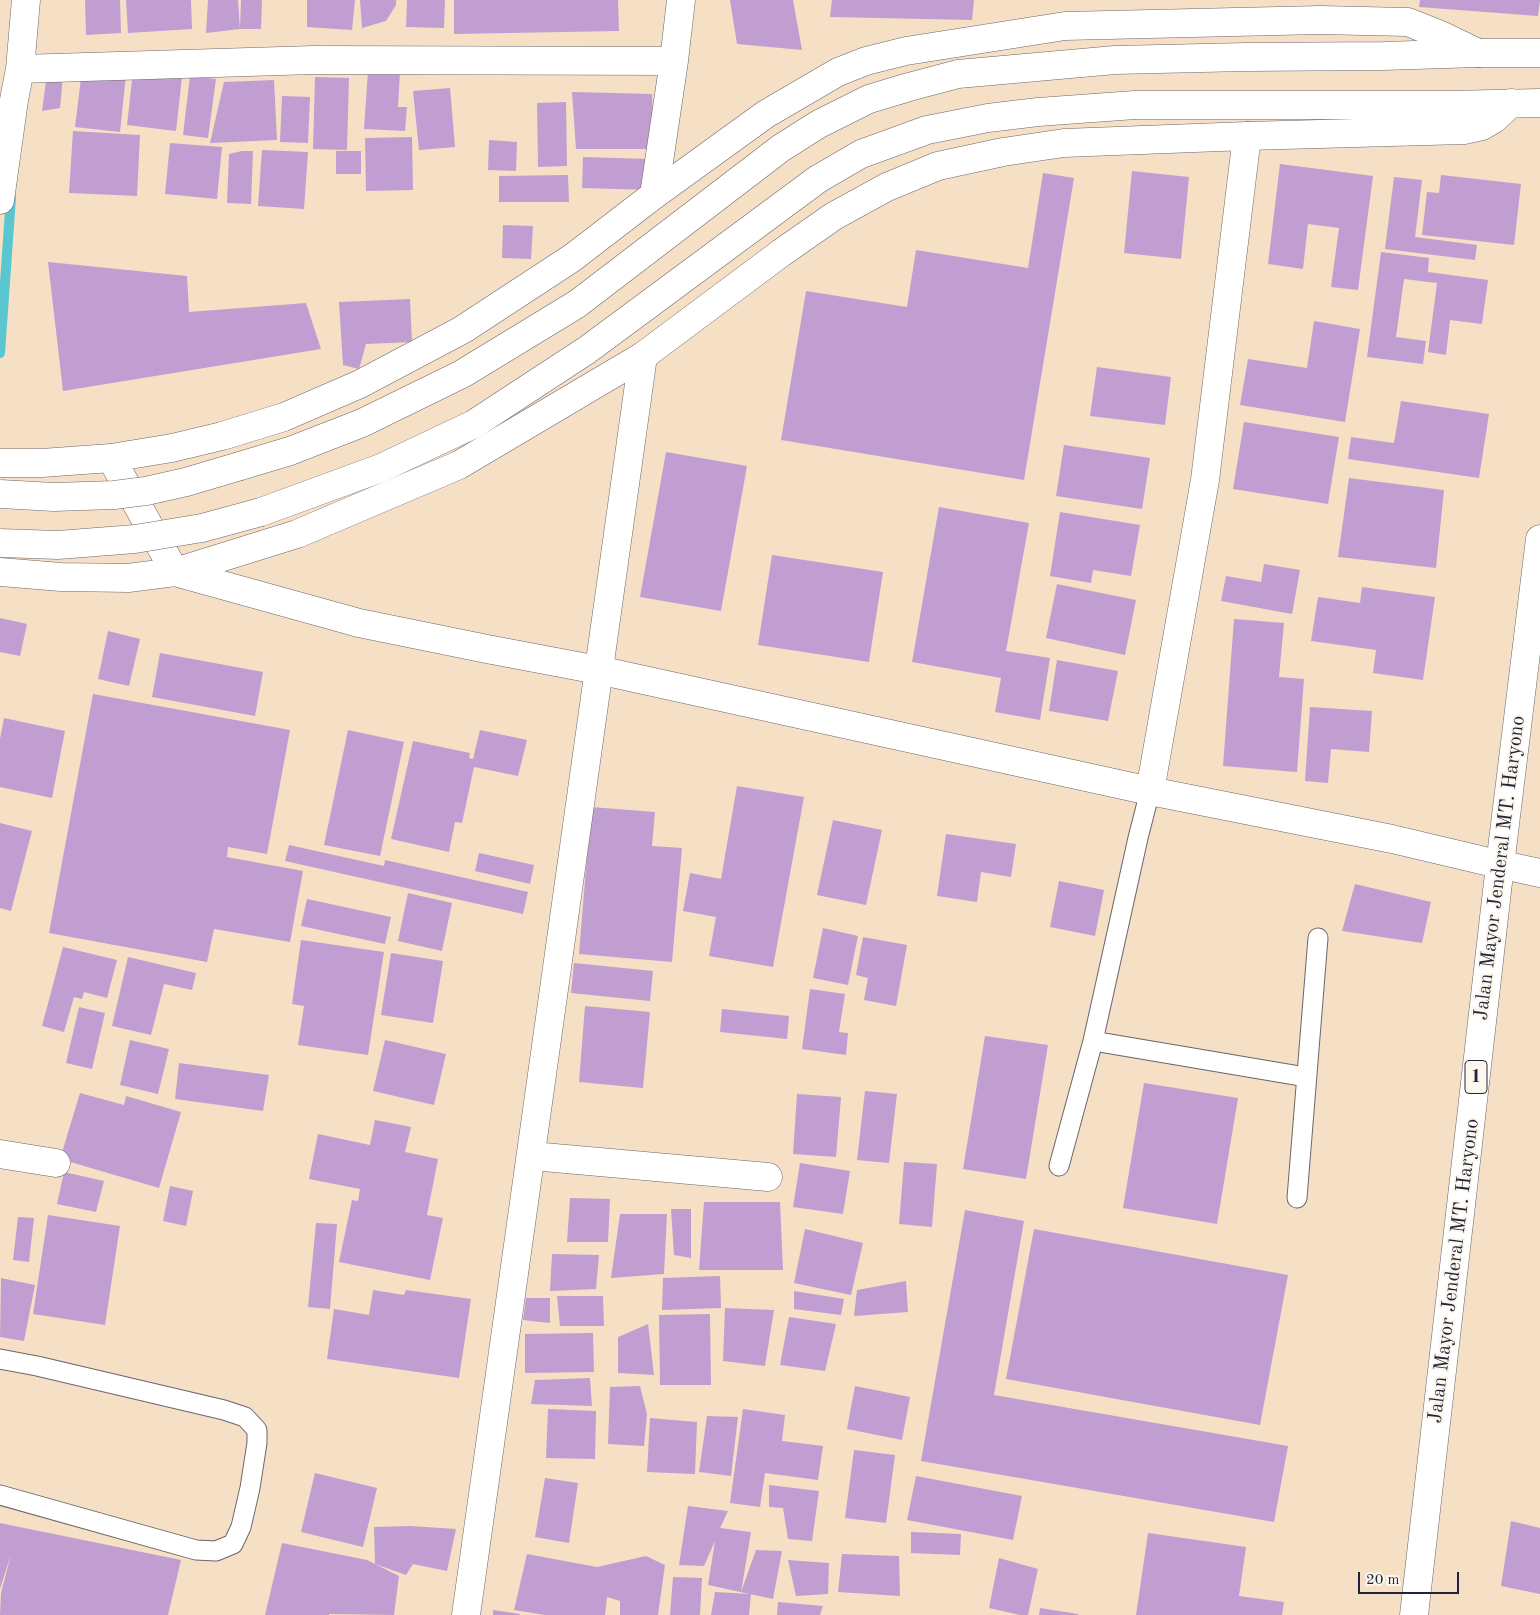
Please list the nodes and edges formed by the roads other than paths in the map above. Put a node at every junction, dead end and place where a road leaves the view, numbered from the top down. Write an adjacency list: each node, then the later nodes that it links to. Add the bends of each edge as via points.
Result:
1 (26, 0): 6 (main road)
2 (681, 0): 5 (main road)
3 (1478, 53): 4 (main road); 11 (main road, via 1408,22 1320,20 1065,26 906,51 838,72 766,114); 16 (main road, bridge, via 1097,62 958,74 909,86 869,99 819,124 781,148 577,304 462,374 362,422 290,451 146,491 54,497)
4 (1540, 53)
5 (674, 61): 6 (main road, via 314,60); 11 (main road)
6 (29, 69): 7 (main road)
7 (7, 100): 12 (main road)
8 (1511, 103): 9 (main road); 10 (main road, via 1482,126 1464,130); 18 (main road, bridge, via 1135,105 988,118 927,130 861,154 818,178 586,350 474,424 381,468 261,512 202,528 135,539 58,545)
9 (1540, 103)
10 (1247, 136): 13 (main road, via 1064,143 938,166 887,187 834,216); 22 (main road, via 1205,480)
11 (654, 196): 14 (main road, via 572,258 462,330 360,384 284,416 222,436)
12 (0, 200)
13 (643, 356): 20 (main road, via 459,466 298,534); 21 (main road)
14 (111, 458): 15 (main road); 20 (main road)
15 (0, 463)
16 (0, 494)
17 (1540, 539): 23 (main road, Jalan Mayor Jenderal MT. Haryono / 1)
18 (0, 544)
19 (0, 572): 20 (main road, via 128,578)
20 (176, 572): 21 (main road, via 359,623)
21 (598, 670): 22 (main road); 29 (main road)
22 (1150, 791): 23 (main road); 26 (lane)
23 (1500, 864): 24 (main road); 37 (main road, Jalan Mayor Jenderal MT. Haryono / 1)
24 (1540, 873)
25 (1318, 938): 27 (lane)
26 (1093, 1041): 27 (lane); 31 (lane)
27 (1306, 1078): 33 (lane)
28 (0, 1154): 30 (main road)
29 (532, 1156): 32 (main road); 36 (main road)
30 (56, 1163)
31 (1059, 1166)
32 (768, 1177)
33 (1297, 1198)
34 (0, 1359): 35 (lane, via 224,1410 245,1418 257,1430 257,1442 241,1527 232,1544 216,1551 196,1550)
35 (0, 1495)
36 (466, 1615)
37 (1414, 1615)

